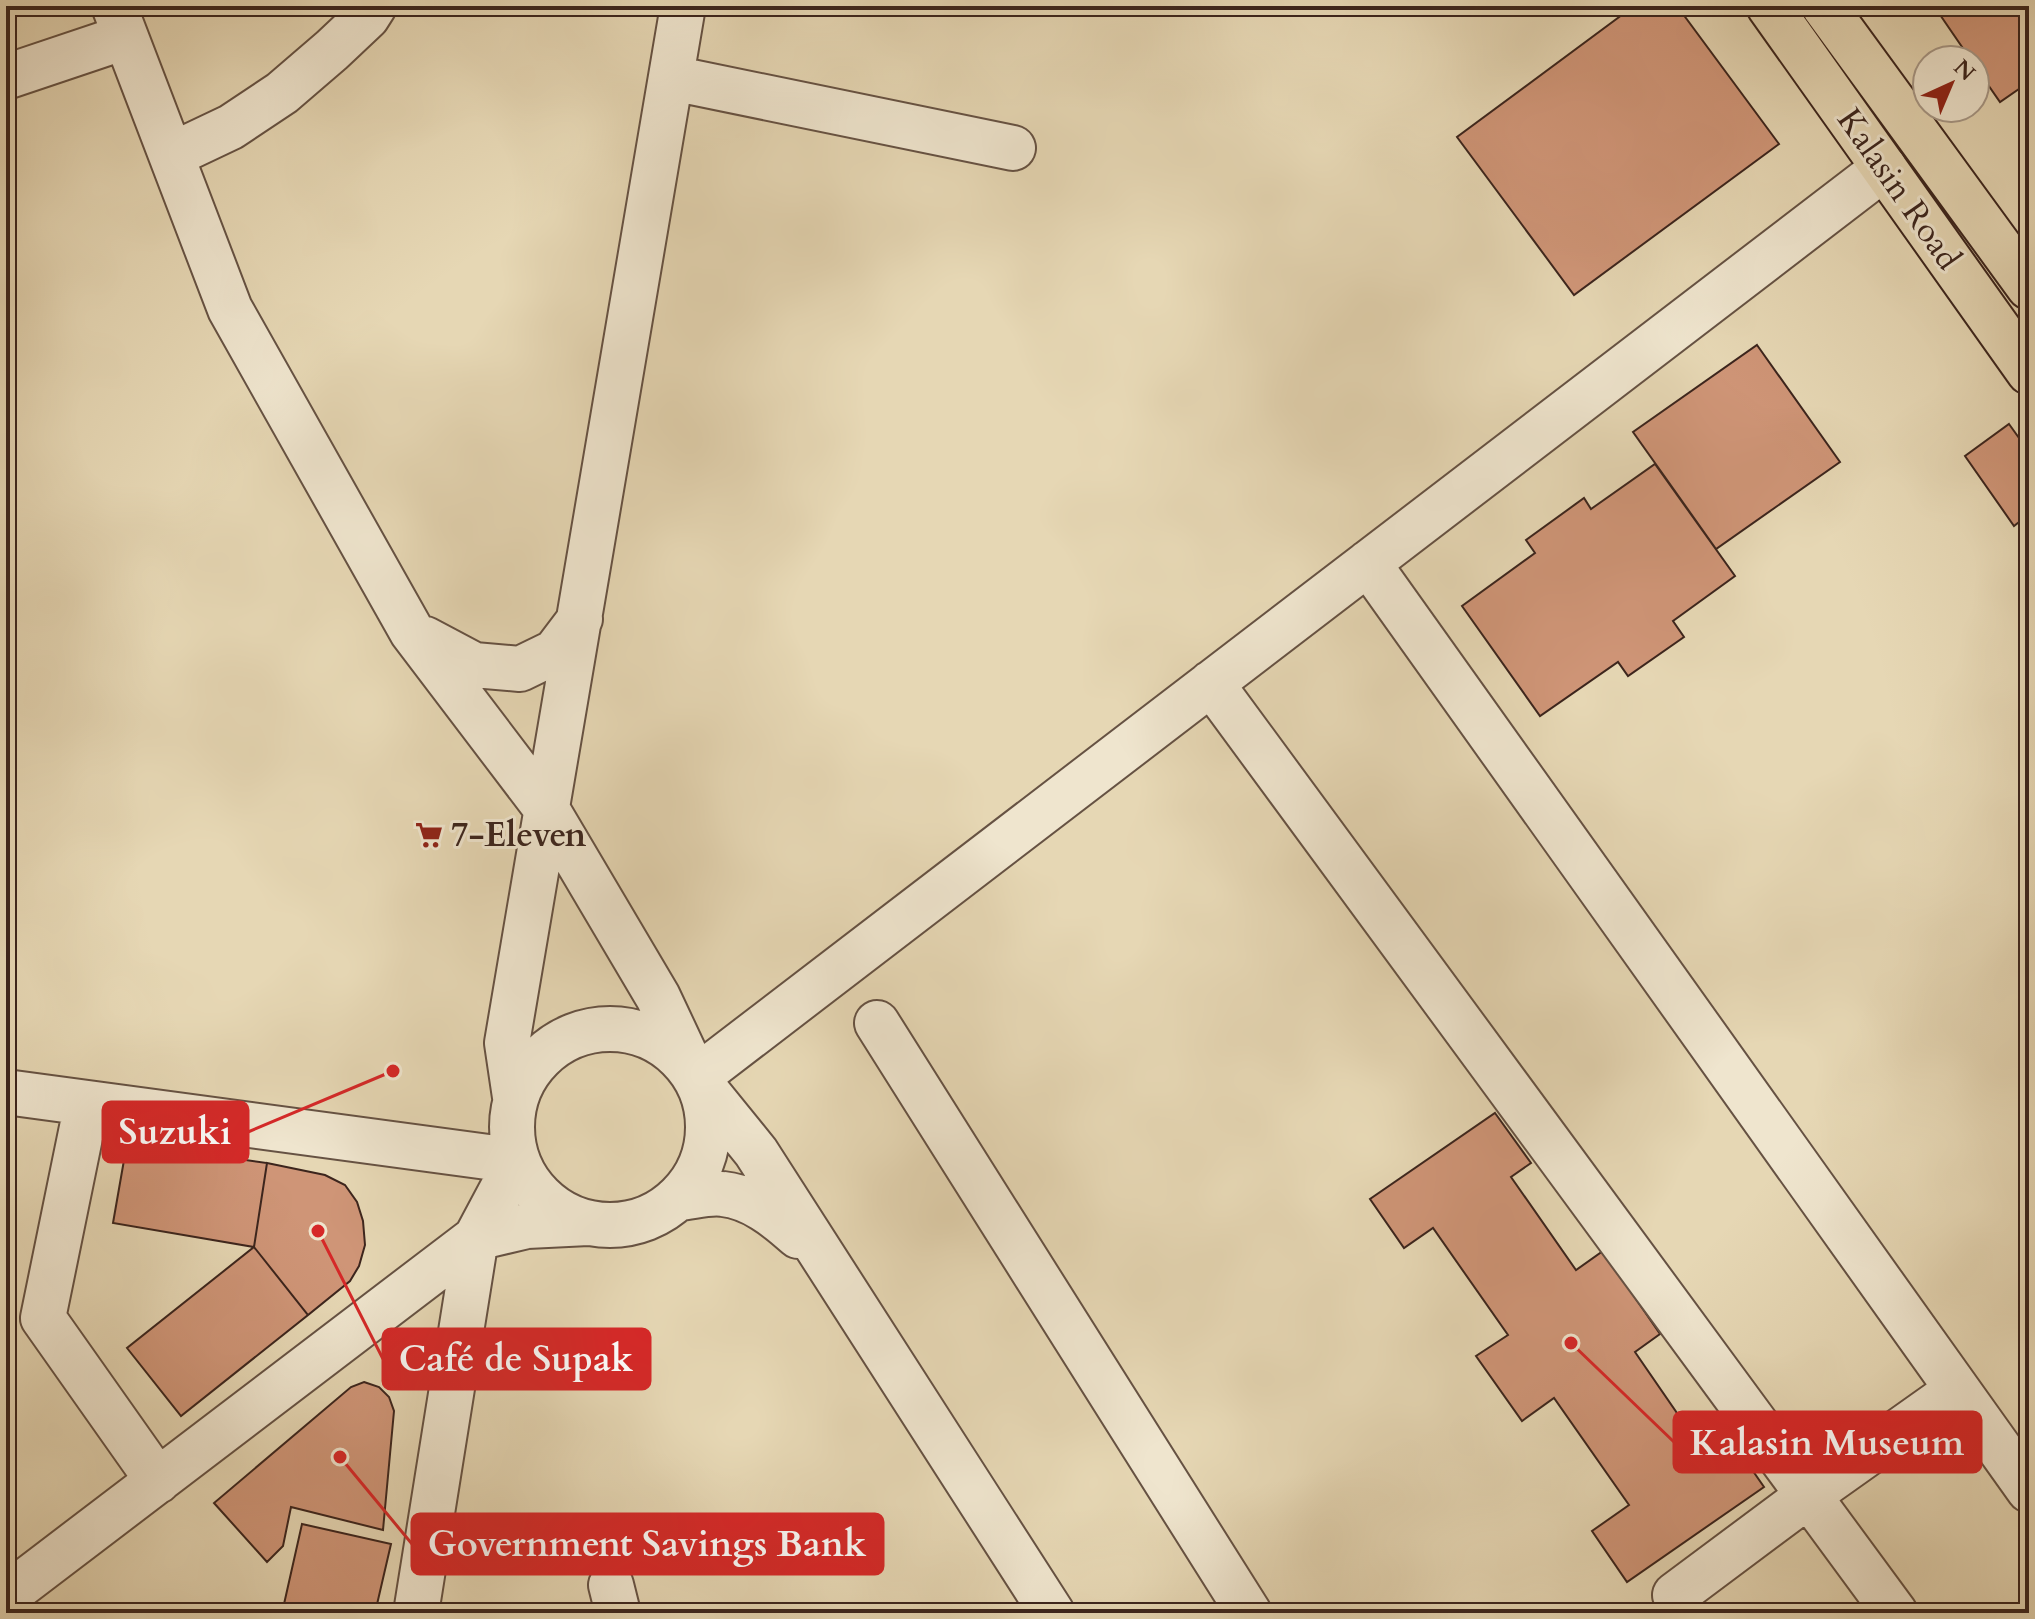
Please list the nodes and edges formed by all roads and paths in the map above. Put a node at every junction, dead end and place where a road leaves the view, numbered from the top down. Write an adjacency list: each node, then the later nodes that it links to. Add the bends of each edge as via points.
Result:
1 (374, 6): 9 (street, via 282,93 231,127)
2 (683, 6): 7 (street)
3 (1769, 6): 10 (main road, Kalasin Road)
4 (1824, 6): 11 (main road, Kalasin Road)
5 (120, 22): 6 (street); 9 (street)
6 (6, 77)
7 (672, 78): 8 (street); 14 (street)
8 (1013, 148)
9 (172, 155): 15 (street, via 230,309)
10 (1884, 168): 12 (main road, Kalasin Road); 13 (street)
11 (2029, 287)
12 (2029, 372)
13 (1368, 563): 16 (street); 28 (street)
14 (580, 619): 15 (street, via 555,652 520,669 474,665); 17 (street)
15 (412, 632): 17 (street)
16 (1211, 683): 19 (street); 31 (street)
17 (548, 811): 19 (street, via 658,997); 21 (street, via 507,1043)
18 (877, 1023): 36 (street)
19 (696, 1078): 21 (street, via 675,1052 647,1035 615,1027 582,1031 553,1045 529,1068); 24 (street, via 707,1109 708,1141 698,1172); 27 (street, via 756,1152)
20 (6, 1092): 22 (street)
21 (515, 1097): 23 (street, via 510,1129)
22 (87, 1103): 23 (street); 29 (street, via 43,1318)
23 (517, 1161): 25 (street, via 534,1190 558,1211); 26 (street)
24 (679, 1198): 25 (street, via 652,1216 621,1225); 27 (street, via 721,1193 747,1200 779,1219)
25 (588, 1223): 26 (street, via 527,1226)
26 (476, 1238): 29 (street); 34 (street)
27 (823, 1260): 35 (street)
28 (1957, 1390): 30 (street); 31 (street)
29 (158, 1481): 33 (street)
30 (2029, 1490)
31 (1809, 1495): 32 (street); 37 (street)
32 (1675, 1595)
33 (6, 1596)
34 (416, 1613)
35 (1052, 1613)
36 (1249, 1613)
37 (1895, 1613)

